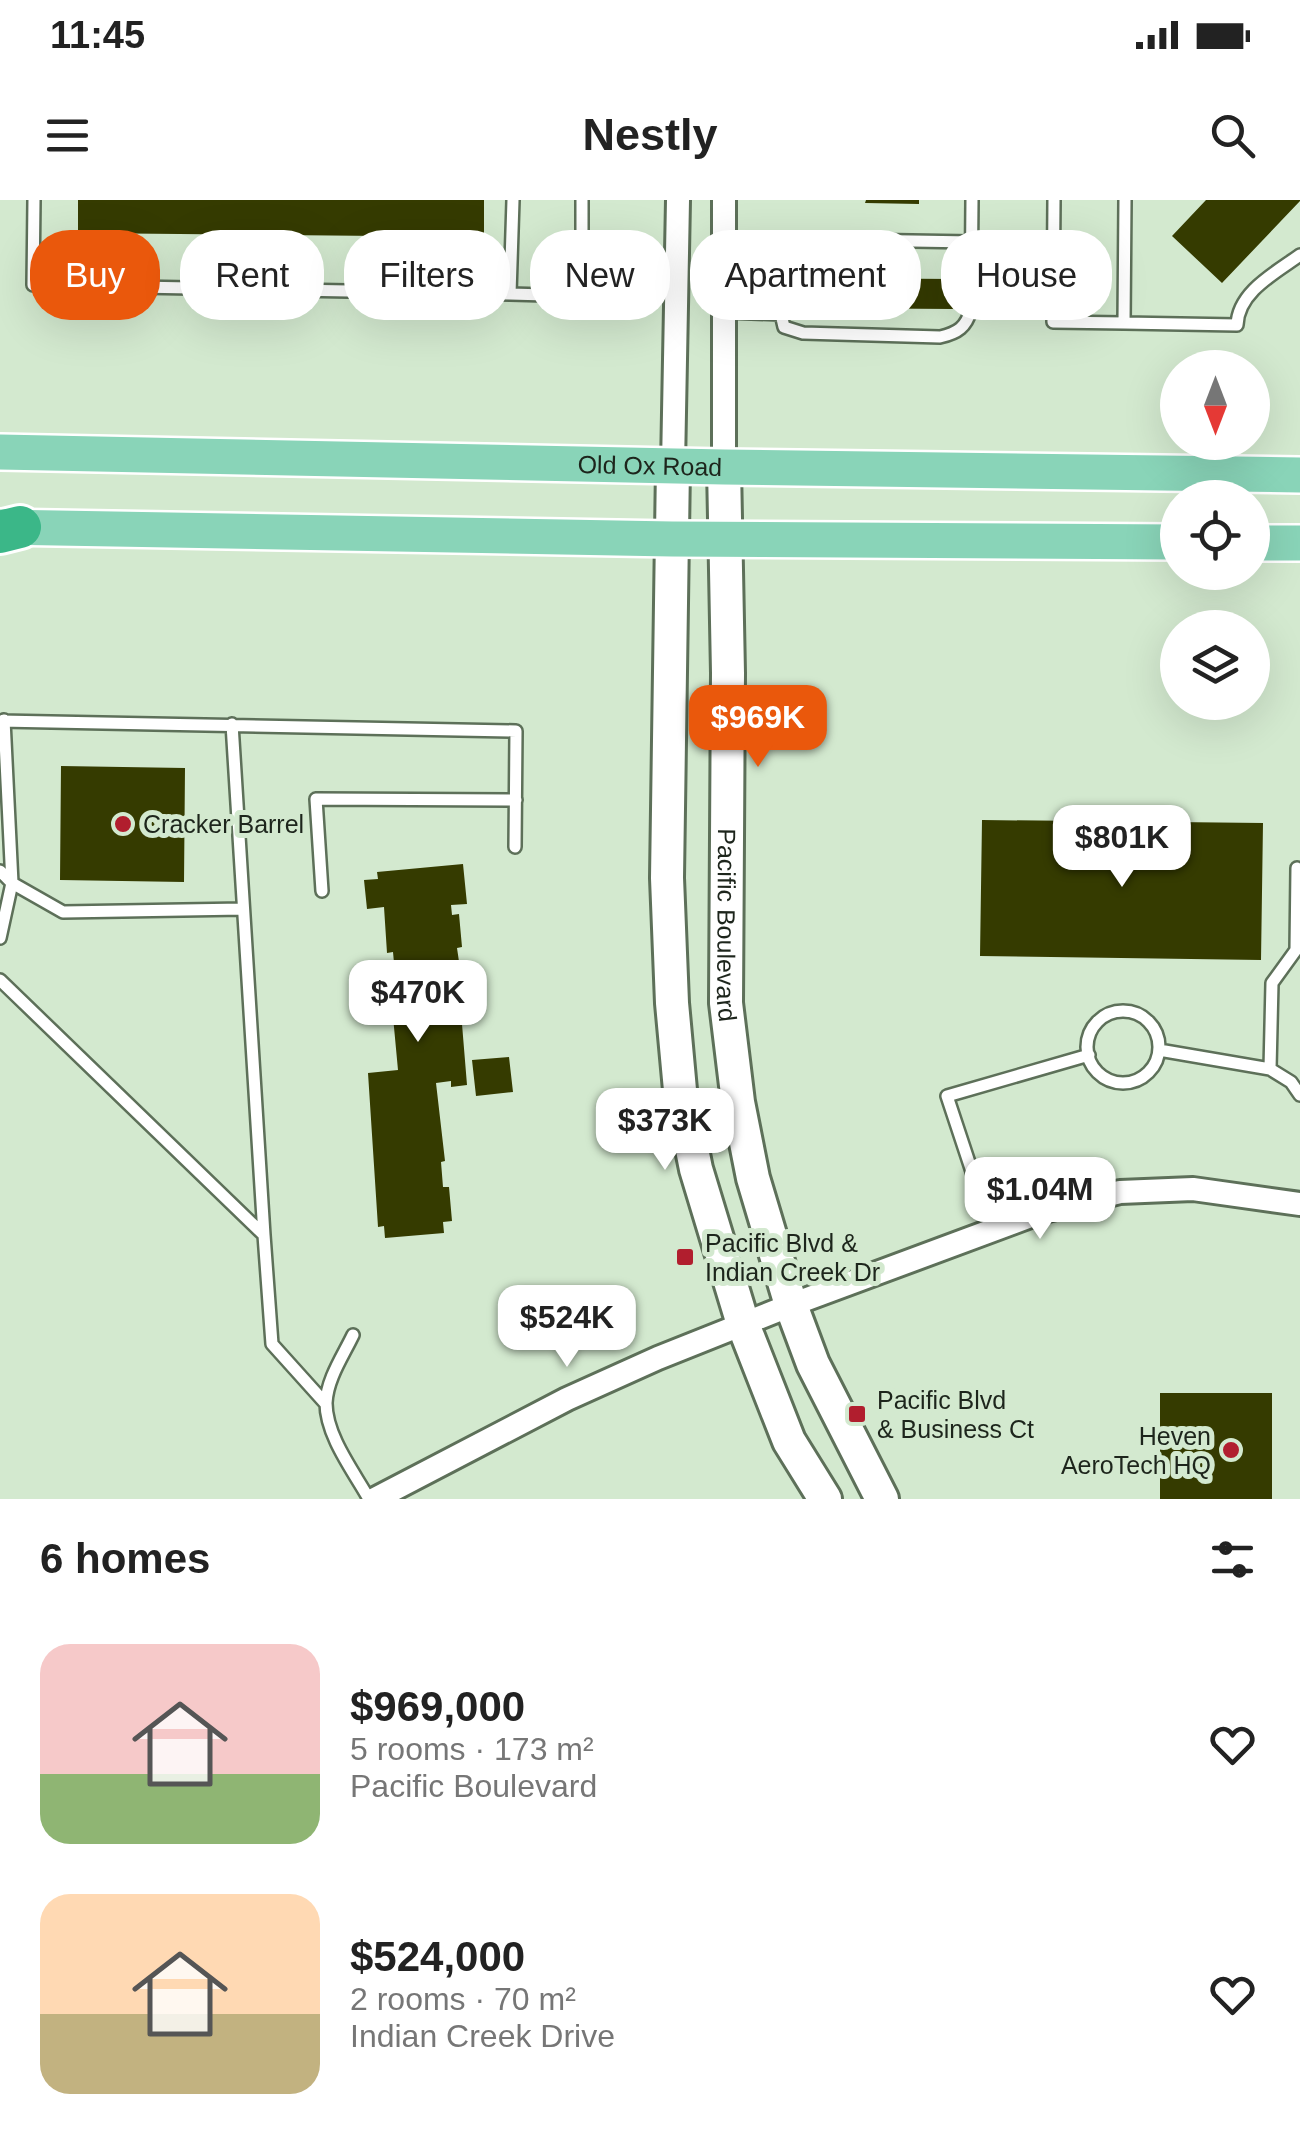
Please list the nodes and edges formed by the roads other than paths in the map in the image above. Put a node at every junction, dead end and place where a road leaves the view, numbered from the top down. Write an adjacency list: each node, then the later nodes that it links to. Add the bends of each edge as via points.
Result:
1 (34, 200): 12 (lane, via 34,285)
2 (512, 200): 13 (lane)
3 (582, 200): 13 (lane, via 582,296)
4 (678, 200): 19 (street)
5 (724, 200): 9 (street, Pacific Boulevard)
6 (972, 200): 10 (lane)
7 (1054, 200): 17 (lane, via 1053,322)
8 (1125, 200): 17 (lane)
9 (724, 230)
10 (972, 230)
11 (1300, 255): 17 (lane, via 1249,296 1238,310 1237,326)
12 (344, 291)
13 (510, 294)
14 (725, 320): 20 (street, Pacific Boulevard)
15 (782, 320): 16 (lane, via 784,327 803,333 940,337 955,334)
16 (968, 320)
17 (1124, 323)
18 (0, 452): 19 (main road, Old Ox Road)
19 (673, 466): 20 (main road, Old Ox Road); 23 (main road)
20 (724, 468): 21 (main road, Old Ox Road); 24 (main road, Pacific Boulevard)
21 (1300, 475)
22 (7, 529): 23 (main road)
23 (672, 539): 24 (main road); 47 (main road, via 666,878 672,1004 696,1169)
24 (725, 539): 25 (main road); 46 (main road, Pacific Boulevard, via 726,1002 754,1178)
25 (1160, 542)
26 (1270, 543): 27 (main road)
27 (1300, 543)
28 (2, 721): 29 (lane); 34 (lane)
29 (232, 724): 30 (lane, via 516,731); 36 (lane)
30 (516, 800): 31 (lane); 35 (lane, via 316,799)
31 (516, 848)
32 (1297, 868): 41 (lane, via 1296,950 1272,983)
33 (0, 871): 34 (lane)
34 (12, 882): 36 (lane, via 64,912); 37 (lane)
35 (322, 892)
36 (243, 909): 45 (lane)
37 (0, 938)
38 (0, 980): 45 (lane)
39 (1159, 1050): 40 (lane, via 1144,1076 1120,1083 1100,1075); 40 (lane, via 1152,1026 1123,1011 1096,1022 1088,1035); 41 (lane)
40 (1089, 1056): 44 (lane, via 947,1096)
41 (1270, 1068): 42 (lane)
42 (1300, 1095)
43 (1299, 1197): 44 (street, via 1120,1192)
44 (992, 1232): 46 (street)
45 (264, 1235): 49 (lane, via 272,1344)
46 (791, 1305): 47 (street); 52 (main road, Pacific Boulevard)
47 (744, 1324): 50 (street, via 567,1399); 51 (main road, via 789,1440)
48 (353, 1335): 49 (lane)
49 (326, 1404): 50 (lane, via 333,1434)
50 (372, 1499)
51 (825, 1499)
52 (882, 1499)

